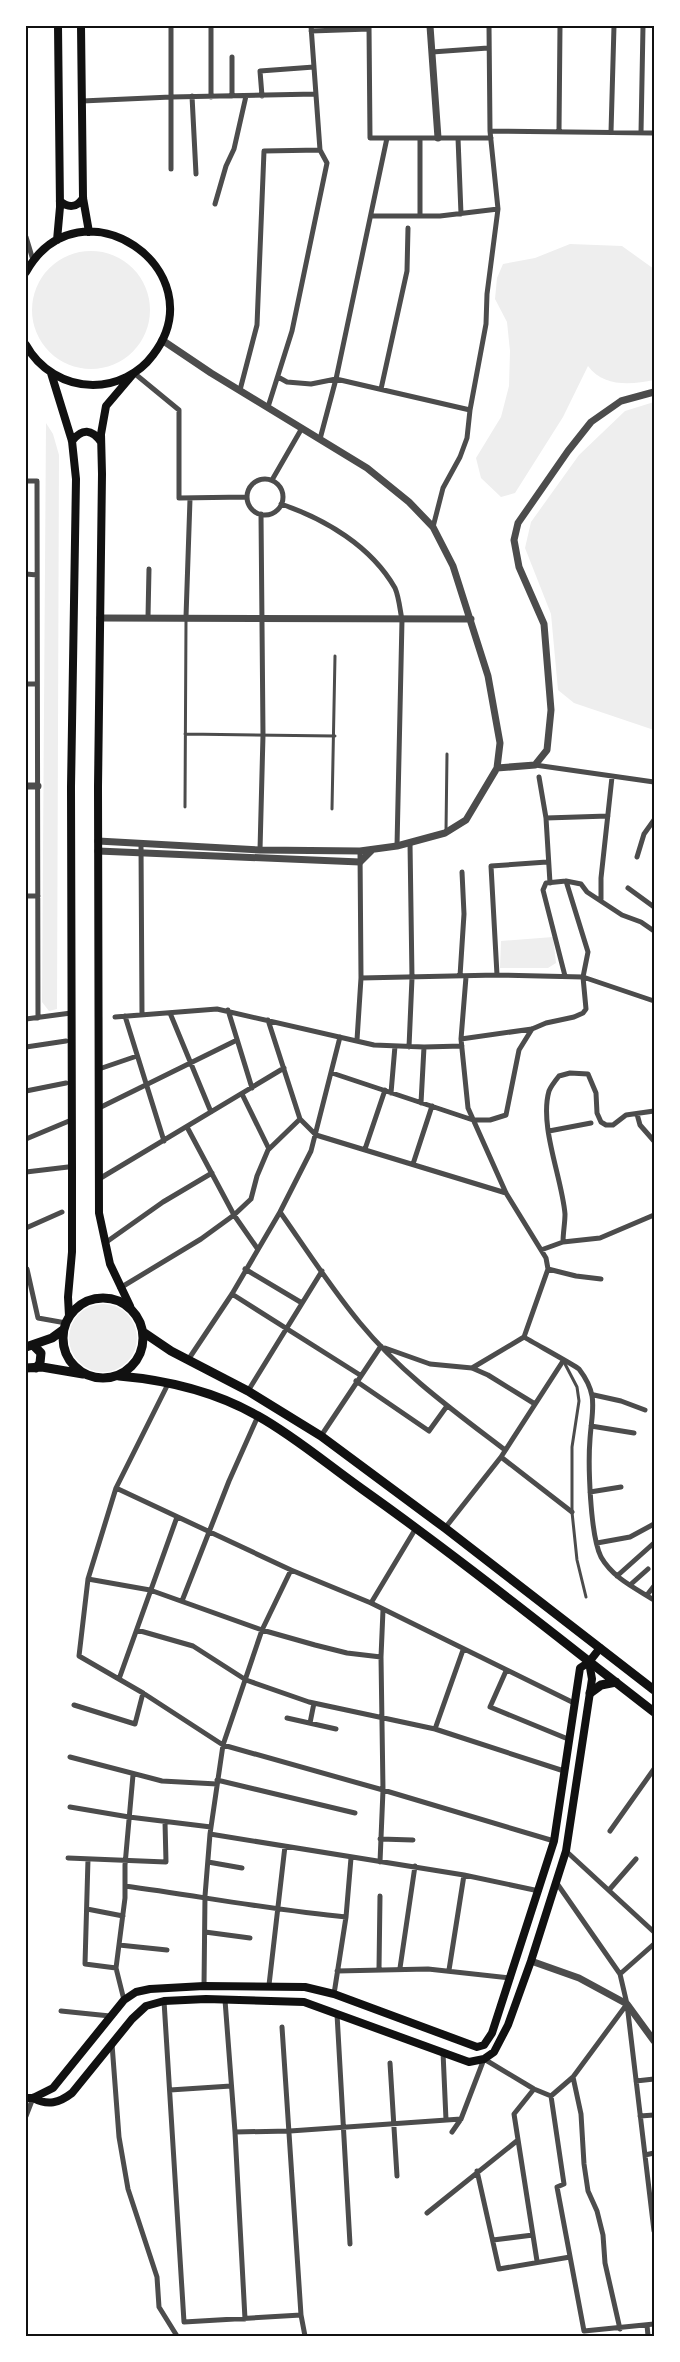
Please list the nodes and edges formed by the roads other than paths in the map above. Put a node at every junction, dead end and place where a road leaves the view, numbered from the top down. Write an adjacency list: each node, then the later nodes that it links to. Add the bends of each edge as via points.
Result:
1 (58, 26): 38 (main road)
2 (81, 26): 23 (main road)
3 (171, 26): 21 (street)
4 (211, 26): 22 (street)
5 (430, 26): 13 (street)
6 (489, 26): 12 (street)
7 (559, 26): 25 (street)
8 (614, 26): 26 (street)
9 (643, 26): 27 (street)
10 (369, 27): 11 (street); 29 (street, via 370,138)
11 (311, 28): 15 (street)
12 (488, 48): 13 (street); 24 (street)
13 (432, 52): 31 (street)
14 (232, 57): 18 (street)
15 (314, 67): 16 (street); 20 (street, via 260,70)
16 (316, 94): 20 (street); 34 (street)
17 (192, 96): 21 (street); 22 (street); 36 (street)
18 (232, 96): 19 (street); 22 (street)
19 (246, 96): 20 (street); 39 (street, via 234,149)
20 (262, 96)
21 (171, 97): 23 (street); 35 (street)
22 (211, 97)
23 (82, 101): 37 (main road)
24 (490, 130): 25 (street); 33 (street)
25 (559, 131): 26 (street)
26 (611, 132): 27 (street)
27 (641, 133): 28 (street)
28 (654, 133)
29 (387, 138): 30 (street); 42 (street)
30 (420, 138): 31 (street); 43 (street)
31 (438, 138): 32 (street)
32 (458, 138): 33 (street); 41 (street)
33 (491, 138): 40 (street)
34 (320, 150): 54 (street, via 327,163 292,331); 56 (street, via 264,151 257,325)
35 (171, 170)
36 (196, 174)
37 (83, 198): 38 (main road, via 73,206); 45 (main road)
38 (60, 201): 47 (main road)
39 (215, 204)
40 (498, 209): 41 (street); 60 (street, via 486,324)
41 (461, 214): 43 (street)
42 (371, 216): 43 (street); 55 (street)
43 (420, 216)
44 (408, 228): 57 (street, via 407,271)
45 (89, 232): 47 (main road); 50 (main road, via 130,241 153,261 168,299 168,320)
46 (26, 237): 48 (street)
47 (57, 240): 48 (main road)
48 (33, 260): 49 (main road)
49 (26, 272)
50 (162, 340): 53 (main road, via 151,358); 56 (street)
51 (26, 347): 52 (main road)
52 (51, 373): 53 (main road, via 78,384 93,385); 63 (main road)
53 (134, 373): 64 (main road, via 106,406); 68 (street, via 179,410 179,498)
54 (278, 377): 55 (street, via 287,382 311,384); 59 (street)
55 (336, 379): 57 (street); 62 (street)
56 (240, 390): 59 (street)
57 (381, 390): 60 (street)
58 (654, 392): 88 (street, via 621,401 591,422 518,523 514,540 519,567 544,624 551,710 547,750)
59 (268, 407): 61 (street)
60 (470, 410): 71 (street, via 467,438 443,488)
61 (302, 428): 62 (street); 65 (street)
62 (320, 439): 71 (street, via 367,468)
63 (72, 441): 64 (main road, via 87,431); 129 (main road, via 76,479)
64 (101, 443): 77 (main road)
65 (272, 480): 67 (street, via 257,480); 69 (street, via 282,491)
66 (26, 481): 74 (street, via 37,481)
67 (246, 497): 68 (street); 70 (street, via 249,506)
68 (190, 499): 76 (street)
69 (282, 504): 70 (street, via 274,512); 80 (street, via 308,513 358,545 380,566 396,590)
70 (261, 514): 78 (street)
71 (433, 527): 79 (street, via 453,566)
72 (149, 569): 75 (street)
73 (26, 574): 74 (street)
74 (37, 574): 83 (street)
75 (148, 617): 76 (street); 77 (street)
76 (186, 617): 78 (street); 84 (lane)
77 (100, 618): 101 (main road)
78 (262, 618): 80 (street); 85 (street)
79 (471, 619): 80 (street); 89 (street, via 488,676 500,743)
80 (402, 620): 103 (street)
81 (335, 656): 86 (lane)
82 (26, 684): 83 (street)
83 (37, 684): 94 (street)
84 (185, 734): 85 (lane); 95 (lane)
85 (263, 735): 86 (lane); 105 (street)
86 (334, 736): 96 (lane)
87 (447, 754): 100 (lane)
88 (535, 765): 89 (street); 91 (street)
89 (497, 768): 100 (street, via 466,820)
90 (539, 777): 98 (street)
91 (612, 777): 92 (street); 97 (street)
92 (654, 782)
93 (26, 786): 94 (street)
94 (38, 786): 117 (street)
95 (184, 807)
96 (332, 809)
97 (608, 816): 98 (street); 118 (street)
98 (546, 818): 111 (street)
99 (654, 820): 109 (street, via 644,834)
100 (446, 833): 102 (street)
101 (98, 841): 104 (street); 107 (main road)
102 (410, 843): 103 (street); 126 (street)
103 (397, 846): 106 (street)
104 (141, 848): 105 (street); 107 (street); 110 (street); 131 (street)
105 (260, 850): 108 (street)
106 (372, 850): 108 (street); 110 (street)
107 (98, 851): 151 (main road)
108 (360, 851): 110 (street)
109 (637, 857)
110 (360, 862): 125 (street)
111 (547, 862): 114 (street); 121 (street, via 490,866)
112 (462, 872): 122 (street)
113 (566, 881): 114 (street); 118 (street, via 581,884); 124 (street, via 588,952)
114 (550, 883): 123 (street, via 543,890)
115 (628, 888): 119 (street)
116 (26, 896): 117 (street)
117 (38, 896): 134 (street)
118 (601, 899): 120 (street)
119 (654, 907)
120 (654, 931)
121 (497, 975): 122 (street); 123 (street)
122 (463, 976): 126 (street); 139 (street)
123 (565, 976): 124 (street)
124 (583, 977): 127 (street); 137 (street, via 583,1013)
125 (361, 978): 126 (street); 141 (street)
126 (412, 978): 146 (street)
127 (654, 1001)
128 (228, 1010): 130 (street); 136 (street); 140 (street)
129 (71, 1012): 134 (street); 201 (main road, via 72,1252)
130 (170, 1013): 131 (street); 149 (street)
131 (142, 1015): 132 (street)
132 (125, 1016): 133 (street); 148 (street)
133 (115, 1017)
134 (38, 1018): 135 (street)
135 (26, 1019)
136 (268, 1020): 138 (street); 150 (street)
137 (532, 1029): 139 (street); 166 (street, via 519,1050 506,1115)
138 (340, 1037): 141 (street); 152 (street)
139 (461, 1039): 144 (street)
140 (237, 1040): 149 (street); 155 (street)
141 (357, 1040): 143 (street)
142 (66, 1041): 145 (street)
143 (395, 1046): 146 (street); 157 (street)
144 (462, 1046): 147 (street); 166 (street, via 468,1108)
145 (26, 1047)
146 (409, 1047): 147 (street)
147 (424, 1047): 159 (street)
148 (137, 1056): 151 (street); 154 (street)
149 (190, 1063): 154 (street); 163 (street)
150 (284, 1068): 155 (street); 165 (street)
151 (99, 1069): 161 (main road)
152 (332, 1073): 157 (street); 171 (street)
153 (66, 1083): 156 (street)
154 (146, 1084): 161 (street); 173 (street)
155 (252, 1088): 158 (street)
156 (26, 1091)
157 (388, 1091): 159 (street); 176 (street)
158 (242, 1094): 163 (street); 175 (street)
159 (421, 1103): 160 (street)
160 (432, 1106): 166 (street); 177 (street)
161 (99, 1108): 181 (main road)
162 (654, 1111): 164 (street)
163 (211, 1113): 169 (street)
164 (637, 1114): 170 (street, via 626,1115 613,1125 601,1122 588,1074 570,1073 559,1076 549,1089); 174 (street, via 640,1125)
165 (300, 1119): 171 (street); 175 (street)
166 (473, 1120): 182 (street)
167 (69, 1121): 172 (street)
168 (591, 1123): 170 (street)
169 (187, 1127): 173 (street); 180 (street)
170 (549, 1131): 188 (street, via 565,1215)
171 (316, 1135): 176 (street); 184 (street)
172 (26, 1139)
173 (164, 1141): 181 (street)
174 (654, 1141)
175 (269, 1149): 185 (street, via 251,1199)
176 (365, 1149): 177 (street)
177 (413, 1164): 182 (street)
178 (68, 1167): 179 (street)
179 (26, 1172)
180 (212, 1173): 185 (street); 189 (street)
181 (99, 1179): 189 (main road)
182 (506, 1193): 191 (street)
183 (62, 1212): 187 (street)
184 (279, 1212): 190 (street); 195 (street)
185 (234, 1215): 190 (street); 197 (street)
186 (654, 1215): 188 (street, via 600,1238)
187 (26, 1228)
188 (563, 1242): 191 (street)
189 (104, 1244): 197 (main road)
190 (257, 1248): 193 (street)
191 (541, 1250): 194 (street)
192 (27, 1269): 201 (street, via 38,1318)
193 (244, 1269): 198 (street); 199 (street)
194 (548, 1269): 196 (street); 204 (street)
195 (322, 1271): 199 (street); 206 (street)
196 (602, 1278)
197 (120, 1288): 200 (main road)
198 (232, 1293): 202 (street); 207 (street)
199 (302, 1303): 202 (street)
200 (130, 1306): 201 (main road, via 103,1298 90,1300 78,1306); 203 (main road)
201 (66, 1323): 205 (main road); 212 (main road, via 64,1351)
202 (287, 1327): 214 (street); 217 (street)
203 (142, 1332): 207 (main road); 213 (main road, via 140,1353)
204 (524, 1336): 208 (street); 211 (street)
205 (29, 1346): 210 (main road, via 41,1353)
206 (381, 1346): 211 (street, via 430,1364); 214 (street); 221 (street)
207 (188, 1360): 216 (main road)
208 (563, 1361): 218 (street, via 578,1367); 220 (street); 232 (lane, via 577,1387 579,1401 572,1447)
209 (26, 1368): 210 (main road)
210 (36, 1368): 212 (main road)
211 (472, 1368): 220 (street)
212 (84, 1374): 213 (main road, via 101,1378)
213 (119, 1376): 215 (main road)
214 (358, 1378): 221 (street, via 429,1431); 226 (street)
215 (168, 1384): 219 (main road); 230 (street)
216 (236, 1385): 217 (main road); 219 (main road)
217 (248, 1391): 226 (main road)
218 (594, 1395): 222 (street); 224 (street)
219 (229, 1402): 223 (main road)
220 (535, 1404): 227 (street)
221 (447, 1406): 227 (street)
222 (645, 1410)
223 (258, 1416): 235 (main road); 237 (street)
224 (591, 1426): 225 (street); 231 (street)
225 (634, 1433)
226 (321, 1436): 236 (main road)
227 (505, 1450): 228 (street)
228 (501, 1456): 232 (street); 236 (street)
229 (621, 1487): 231 (street)
230 (116, 1488): 233 (street); 243 (street)
231 (590, 1491): 238 (street)
232 (572, 1512): 248 (lane)
233 (177, 1517): 237 (street); 246 (street)
234 (654, 1524): 238 (street, via 630,1537)
235 (416, 1528): 251 (street); 258 (main road)
236 (445, 1528): 255 (main road)
237 (209, 1530): 241 (street); 250 (street)
238 (597, 1543): 242 (street, via 601,1556)
239 (654, 1543): 242 (street)
240 (648, 1569): 244 (street)
241 (291, 1570): 251 (street); 254 (street)
242 (617, 1576): 244 (street)
243 (88, 1579): 246 (street); 260 (street, via 79,1656)
244 (630, 1586): 247 (street)
245 (654, 1586): 247 (street)
246 (150, 1590): 250 (street); 253 (street)
247 (647, 1595): 249 (street)
248 (586, 1597)
249 (654, 1600)
250 (182, 1601): 254 (street)
251 (371, 1603): 252 (street)
252 (383, 1610): 256 (street); 257 (street)
253 (137, 1630): 260 (street); 261 (street, via 193,1646)
254 (262, 1630): 257 (street, via 347,1653); 261 (street)
255 (600, 1648): 258 (main road); 263 (main road)
256 (463, 1650): 259 (street); 274 (street)
257 (381, 1657): 270 (street)
258 (590, 1662): 262 (main road); 265 (main road); 267 (main road, via 580,1668)
259 (506, 1671): 267 (street); 275 (street, via 490,1707)
260 (119, 1679): 264 (street)
261 (246, 1680): 266 (street); 276 (street)
262 (616, 1682): 265 (main road, via 601,1685); 269 (main road)
263 (654, 1690)
264 (143, 1693): 268 (street, via 135,1724); 276 (street)
265 (590, 1693): 294 (main road)
266 (314, 1703): 270 (street); 272 (street)
267 (574, 1703): 275 (main road)
268 (74, 1705)
269 (654, 1712)
270 (382, 1717): 274 (street); 282 (street)
271 (287, 1718): 272 (street)
272 (310, 1723): 273 (street)
273 (336, 1729)
274 (435, 1730): 279 (street)
275 (568, 1738): 279 (main road)
276 (223, 1744): 281 (street); 282 (street)
277 (70, 1757): 280 (street)
278 (654, 1769): 288 (street)
279 (564, 1771): 292 (main road)
280 (133, 1775): 281 (street, via 162,1781); 285 (street)
281 (217, 1782): 284 (street); 287 (street)
282 (383, 1790): 290 (street); 292 (street)
283 (70, 1807): 285 (street)
284 (356, 1813)
285 (129, 1817): 286 (street); 299 (street)
286 (165, 1822): 287 (street); 299 (street, via 166,1862)
287 (211, 1827): 289 (street)
288 (610, 1831)
289 (210, 1834): 293 (street); 300 (street)
290 (380, 1839): 291 (street); 301 (street)
291 (413, 1840)
292 (554, 1841): 307 (main road)
293 (285, 1846): 295 (street); 312 (street)
294 (566, 1851): 305 (main road); 308 (street)
295 (351, 1857): 301 (street); 314 (street)
296 (68, 1858): 297 (street)
297 (88, 1859): 299 (street); 311 (street)
298 (636, 1859): 308 (street)
299 (125, 1862): 306 (street)
300 (208, 1862): 303 (street); 309 (street)
301 (380, 1862): 302 (street)
302 (415, 1866): 304 (street); 323 (street)
303 (242, 1868)
304 (464, 1875): 307 (street); 325 (street)
305 (556, 1882): 321 (main road); 327 (street)
306 (125, 1886): 309 (street); 313 (street)
307 (539, 1890): 328 (main road)
308 (609, 1890): 316 (street)
309 (205, 1896): 312 (street); 315 (street)
310 (380, 1896): 324 (street)
311 (87, 1909): 313 (street); 322 (street, via 85,1964)
312 (278, 1910): 314 (street); 329 (street)
313 (123, 1916): 319 (street)
314 (346, 1917): 326 (street)
315 (205, 1932): 317 (street); 330 (street)
316 (654, 1932)
317 (250, 1938)
318 (654, 1944): 327 (street)
319 (119, 1945): 320 (street); 322 (street)
320 (167, 1950)
321 (531, 1960): 335 (street, via 579,1978); 344 (main road, via 508,2025 494,2052)
322 (116, 1968): 332 (street)
323 (400, 1968): 324 (street); 325 (street)
324 (379, 1969): 326 (street)
325 (449, 1970): 328 (street)
326 (338, 1971): 331 (street)
327 (620, 1974): 335 (street)
328 (511, 1978): 342 (main road)
329 (269, 1985): 330 (main road); 331 (main road, via 305,1987)
330 (204, 1986): 332 (main road, via 150,1989)
331 (334, 1995): 342 (main road, via 458,2041 477,2047)
332 (124, 2000): 338 (main road)
333 (225, 2000): 334 (main road); 337 (main road, via 304,2002); 349 (street)
334 (164, 2001): 341 (main road, via 146,2006); 351 (street)
335 (627, 2004): 340 (street); 346 (street); 348 (street)
336 (61, 2011): 338 (street)
337 (337, 2014): 343 (main road); 360 (street)
338 (112, 2016): 353 (main road, via 53,2088)
339 (282, 2027): 361 (street)
340 (654, 2042)
341 (112, 2043): 353 (main road, via 61,2101 44,2104); 383 (street, via 119,2137 128,2189 157,2277 159,2307)
342 (484, 2045): 344 (street)
343 (443, 2052): 344 (main road, via 469,2062); 358 (street)
344 (484, 2059): 350 (street); 357 (street)
345 (390, 2063): 359 (street)
346 (573, 2077): 352 (street); 381 (street, via 581,2114 588,2191 603,2235 605,2263)
347 (654, 2079): 348 (street)
348 (636, 2080): 356 (street)
349 (231, 2086): 351 (street); 362 (street)
350 (534, 2089): 352 (street); 364 (street, via 514,2114)
351 (170, 2090): 378 (street, via 184,2322)
352 (551, 2096): 375 (street, via 564,2184 557,2187)
353 (29, 2098): 355 (street)
354 (654, 2115): 356 (street)
355 (26, 2116)
356 (640, 2116): 366 (street)
357 (461, 2119): 358 (street); 363 (street)
358 (446, 2120): 359 (street)
359 (394, 2122): 360 (street); 368 (street)
360 (342, 2126): 361 (street); 374 (street)
361 (290, 2131): 362 (street); 377 (street)
362 (235, 2132): 378 (street)
363 (452, 2132)
364 (518, 2140): 367 (street); 372 (street)
365 (654, 2153): 366 (street)
366 (645, 2155): 369 (street)
367 (477, 2171): 370 (street); 373 (street)
368 (397, 2176)
369 (652, 2187): 371 (street)
370 (427, 2213)
371 (654, 2231)
372 (533, 2235): 373 (street); 376 (street)
373 (493, 2240): 376 (street, via 499,2270)
374 (350, 2244)
375 (570, 2256): 376 (street); 382 (street)
376 (537, 2261)
377 (301, 2315): 378 (street); 384 (street)
378 (244, 2319)
379 (654, 2324): 380 (street)
380 (647, 2325): 381 (street); 385 (street)
381 (620, 2329): 382 (street)
382 (589, 2333)
383 (177, 2337)
384 (305, 2337)
385 (648, 2337)

